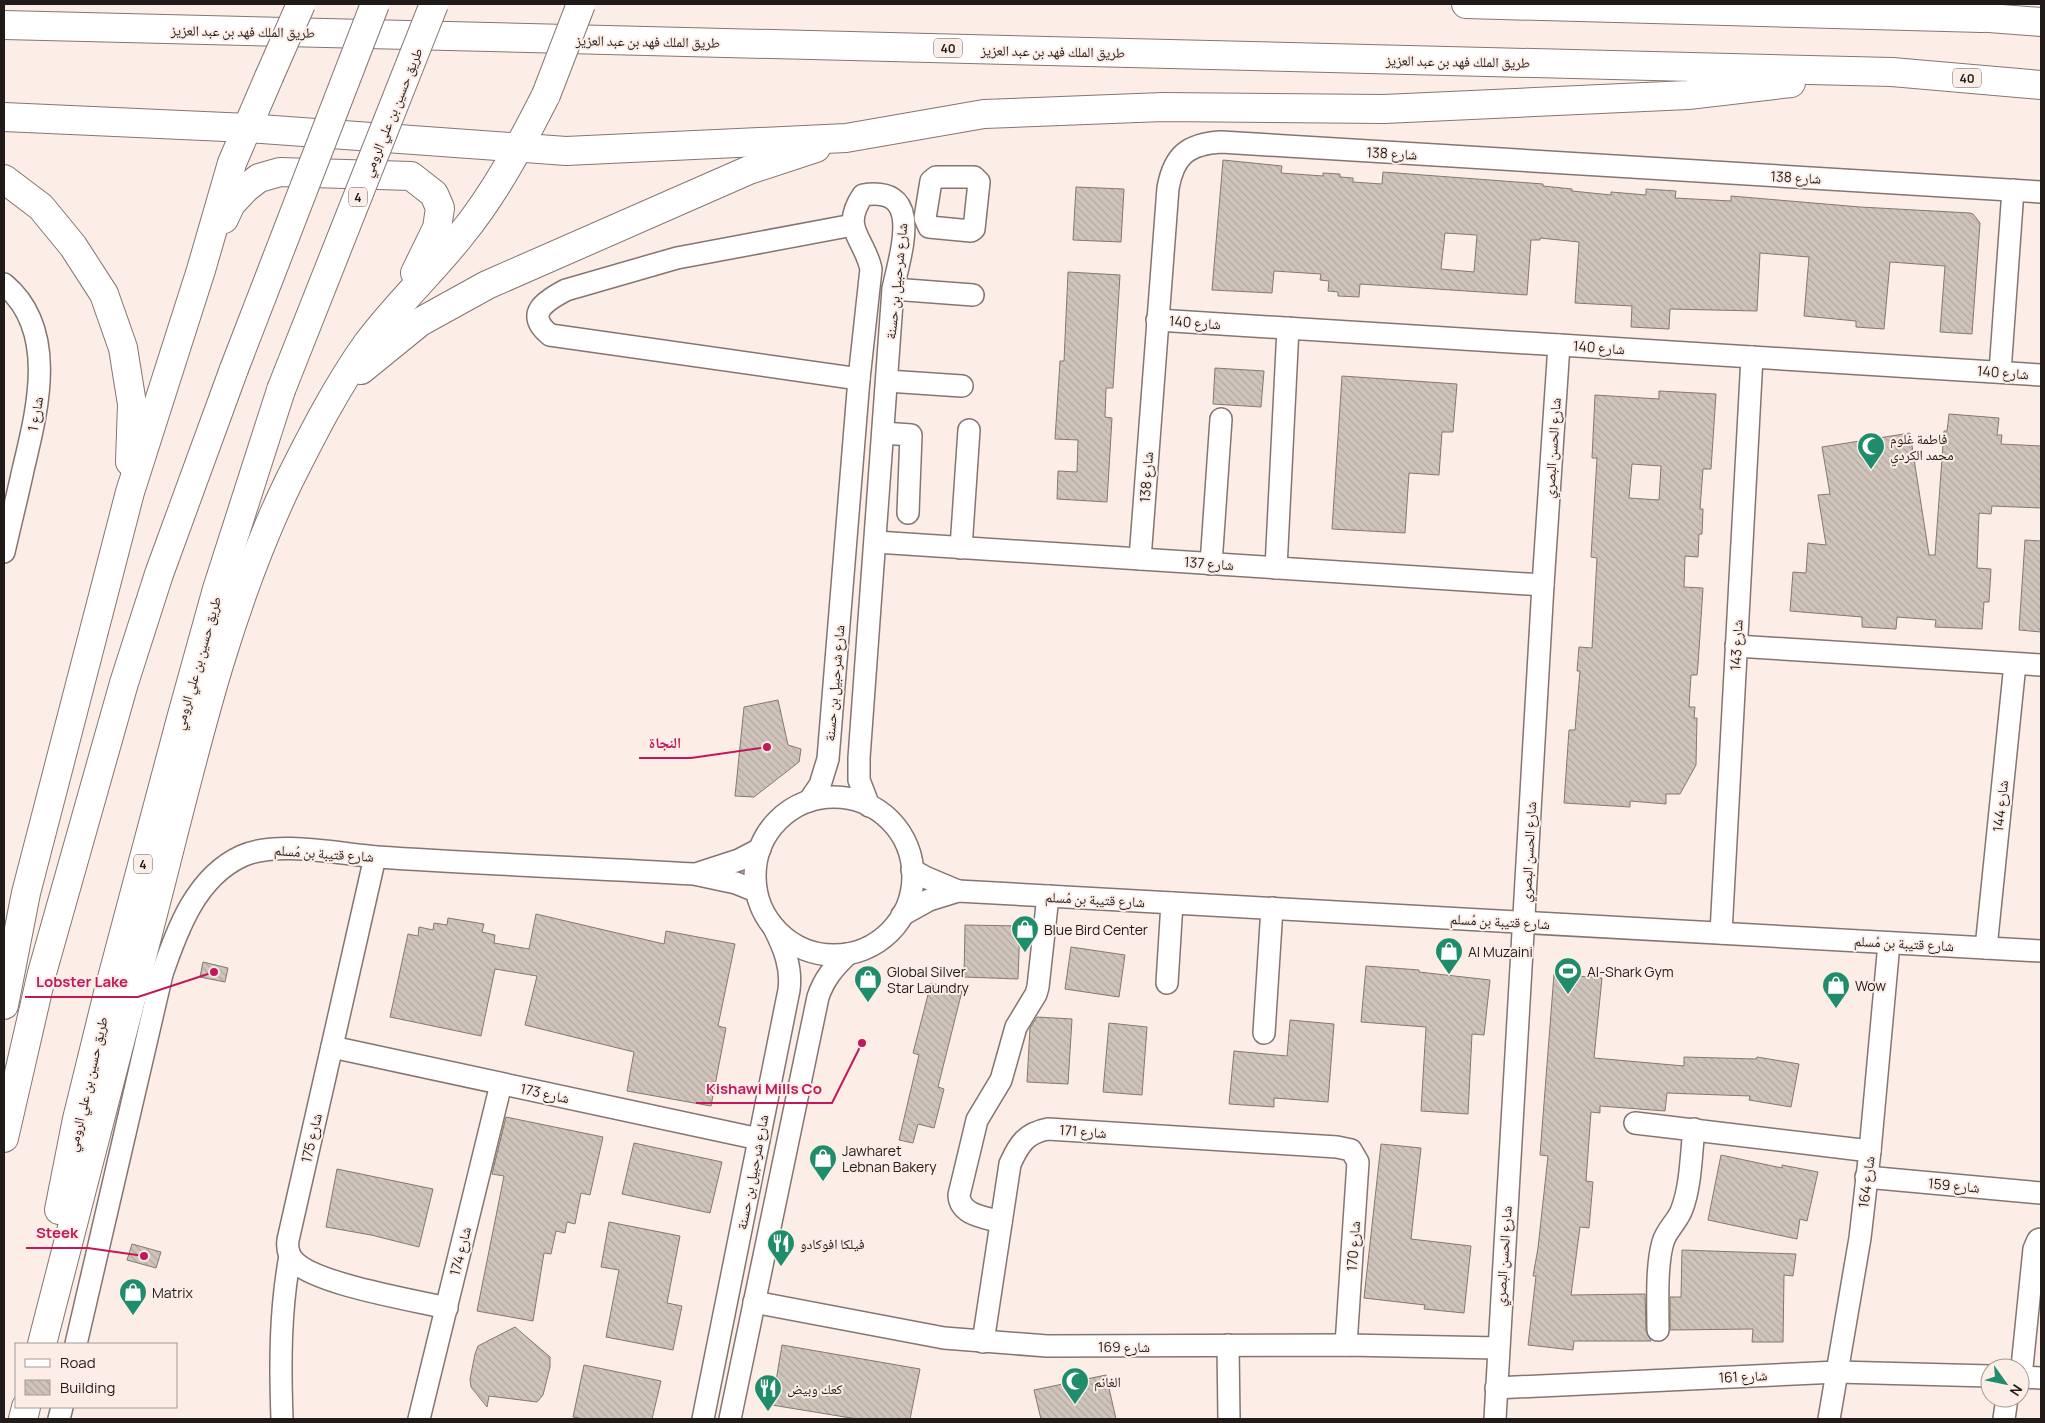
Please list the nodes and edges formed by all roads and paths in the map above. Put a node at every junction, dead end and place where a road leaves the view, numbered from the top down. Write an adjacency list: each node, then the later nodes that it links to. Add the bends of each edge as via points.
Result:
1 (300, 4): 13 (highway, bridge)
2 (375, 4): 77 (highway, bridge, via 234,369 159,574 124,683 42,973)
3 (434, 4): 90 (highway, طريق حسين بن علي الرومي / 4, bridge, via 282,390 217,589 77,1119)
4 (581, 4): 15 (highway, bridge, via 546,95)
5 (1466, 4): 7 (highway)
6 (1843, 4): 7 (highway)
7 (1982, 18): 8 (highway)
8 (2041, 22)
9 (4, 25): 10 (highway, طريق الملك فهد بن عبد العزيز / 40)
10 (1892, 72): 11 (highway, 40); 14 (highway, via 1688,95 1384,109 1162,106 984,114)
11 (2041, 85)
12 (4, 117): 13 (highway)
13 (248, 128): 15 (highway); 20 (highway, via 232,163)
14 (846, 138): 15 (highway, via 566,151); 34 (highway, via 749,170 487,285 420,322)
15 (519, 149): 24 (highway, via 459,238)
16 (4, 179): 38 (highway, via 41,207 104,294 123,348 132,404)
17 (2013, 190): 18 (street, شارع 138); 25 (street, شارع 138, via 1207,143 1186,151 1170,176); 29 (street)
18 (2041, 192)
19 (853, 225): 22 (street, شارع شرحبيل بن حسنة, via 854,208 863,195 876,193 889,196 914,218 903,235); 31 (street, شارع شرحبيل بن حسنة, via 857,239 868,254 871,269); 31 (street, via 677,258 566,290 541,306 537,317 541,328 550,335)
20 (201, 270): 24 (highway, via 231,204 259,178 280,172 411,176 434,194 440,208 437,228); 38 (highway)
21 (4, 284): 42 (street, شارع 1, via 18,298 35,332 40,381 34,426)
22 (893, 289): 23 (street); 32 (street, شارع شرحبيل بن حسنة)
23 (973, 295)
24 (400, 303): 34 (highway, via 364,348)
25 (1157, 320): 26 (street, شارع 140); 43 (street, شارع 138)
26 (1288, 328): 27 (street, شارع 140); 45 (street)
27 (1560, 345): 28 (street, شارع 140); 46 (street, شارع الحسن البصري)
28 (1752, 357): 29 (street, شارع 140); 47 (street, شارع 143)
29 (2000, 372): 30 (street, شارع 140)
30 (2041, 374)
31 (859, 379): 50 (street, شارع شرحبيل بن حسنة, via 828,759 820,785)
32 (887, 382): 33 (street); 37 (street, شارع شرحبيل بن حسنة)
33 (962, 386)
34 (340, 387): 91 (highway, via 288,483 245,589 209,696)
35 (1221, 419): 44 (street)
36 (969, 430): 41 (street)
37 (883, 433): 39 (street, via 911,435); 40 (street, شارع شرحبيل بن حسنة)
38 (130, 492): 69 (highway)
39 (908, 513)
40 (876, 542): 41 (street, شارع 137); 51 (street, شارع شرحبيل بن حسنة, via 858,758 859,780)
41 (961, 548): 43 (street, شارع 137)
42 (4, 552)
43 (1140, 559): 44 (street, شارع 137)
44 (1211, 564): 45 (street, شارع 137)
45 (1276, 568): 46 (street, شارع 137)
46 (1543, 585): 62 (street, شارع الحسن البصري)
47 (1736, 646): 48 (street); 64 (street, شارع 143)
48 (2015, 664): 49 (street); 66 (street, شارع 144)
49 (2041, 665)
50 (809, 801): 51 (street, via 842,798); 52 (street, via 774,825)
51 (869, 806): 54 (street, via 888,819 900,834 909,851)
52 (760, 849): 55 (street, شارع قتيبة بن مُسلم, via 724,866); 56 (street)
53 (375, 857): 55 (street, شارع قتيبة بن مُسلم); 73 (street, شارع 175); 92 (street, شارع قتيبة بن مُسلم, via 285,849 254,852 215,874 186,913 162,974)
54 (912, 870): 57 (street, شارع قتيبة بن مُسلم); 61 (street, via 912,889)
55 (694, 874): 56 (street, شارع قتيبة بن مُسلم)
56 (756, 891): 63 (street)
57 (958, 891): 58 (street, شارع قتيبة بن مُسلم); 61 (street, شارع قتيبة بن مُسلم, via 929,900)
58 (1048, 896): 59 (street, شارع قتيبة بن مُسلم); 83 (street, via 1036,994 1016,1026 1001,1080 977,1120 959,1195 967,1211)
59 (1172, 903): 60 (street, شارع قتيبة بن مُسلم); 70 (street)
60 (1272, 908): 62 (street, شارع قتيبة بن مُسلم); 72 (street)
61 (902, 914): 68 (street, via 895,926 874,944)
62 (1524, 922): 64 (street, شارع قتيبة بن مُسلم); 95 (street, شارع الحسن البصري)
63 (774, 928): 68 (street, via 808,951); 78 (street, شارع شرحبيل بن حسنة, via 787,959 790,980)
64 (1721, 933): 65 (street, شارع قتيبة بن مُسلم)
65 (1889, 943): 66 (street, شارع قتيبة بن مُسلم); 80 (street, شارع 164)
66 (1986, 948): 67 (street, شارع قتيبة بن مُسلم)
67 (2041, 951)
68 (848, 954): 86 (street, شارع شرحبيل بن حسنة, via 826,978 818,997)
69 (7, 975): 71 (highway)
70 (1167, 983)
71 (4, 1005)
72 (1264, 1033)
73 (332, 1047): 74 (street, شارع 173); 85 (street, شارع 175, via 288,1240)
74 (501, 1084): 78 (street, شارع 173); 87 (street, شارع 174)
75 (1635, 1123): 76 (street)
76 (1694, 1129): 80 (street); 88 (street, via 1682,1210 1662,1244)
77 (4, 1138)
78 (759, 1139): 102 (street, شارع شرحبيل بن حسنة)
79 (1352, 1150): 83 (street, شارع 171, via 1048,1129 1036,1131 1017,1148 1010,1164); 94 (street, شارع 170, via 1358,1162)
80 (1870, 1151): 81 (street, شارع 164)
81 (1866, 1177): 82 (street, شارع 159); 97 (street, شارع 164, via 1860,1238)
82 (2041, 1193)
83 (1001, 1222): 89 (street, شارع 171)
84 (2041, 1239): 96 (street, via 2034,1249)
85 (290, 1256): 87 (street, via 304,1270 334,1282); 100 (street, شارع 175, via 280,1355)
86 (754, 1302): 89 (street, شارع 169, via 915,1333); 103 (street, شارع شرحبيل بن حسنة)
87 (446, 1308): 101 (street, شارع 174)
88 (1658, 1330)
89 (983, 1342): 93 (street, شارع 169, via 1047,1346)
90 (32, 1343)
91 (42, 1343)
92 (76, 1343)
93 (1228, 1345): 94 (street, شارع 169); 104 (street)
94 (1346, 1345): 95 (street, شارع 169)
95 (1498, 1348): 99 (street, شارع الحسن البصري)
96 (2028, 1358)
97 (1837, 1372): 98 (street, شارع 161); 99 (street, شارع 161); 106 (street, شارع 164)
98 (1980, 1376)
99 (1496, 1388): 105 (street, شارع الحسن البصري)
100 (282, 1419)
101 (420, 1419)
102 (703, 1419)
103 (730, 1419)
104 (1229, 1419)
105 (1495, 1419)
106 (1829, 1419)

